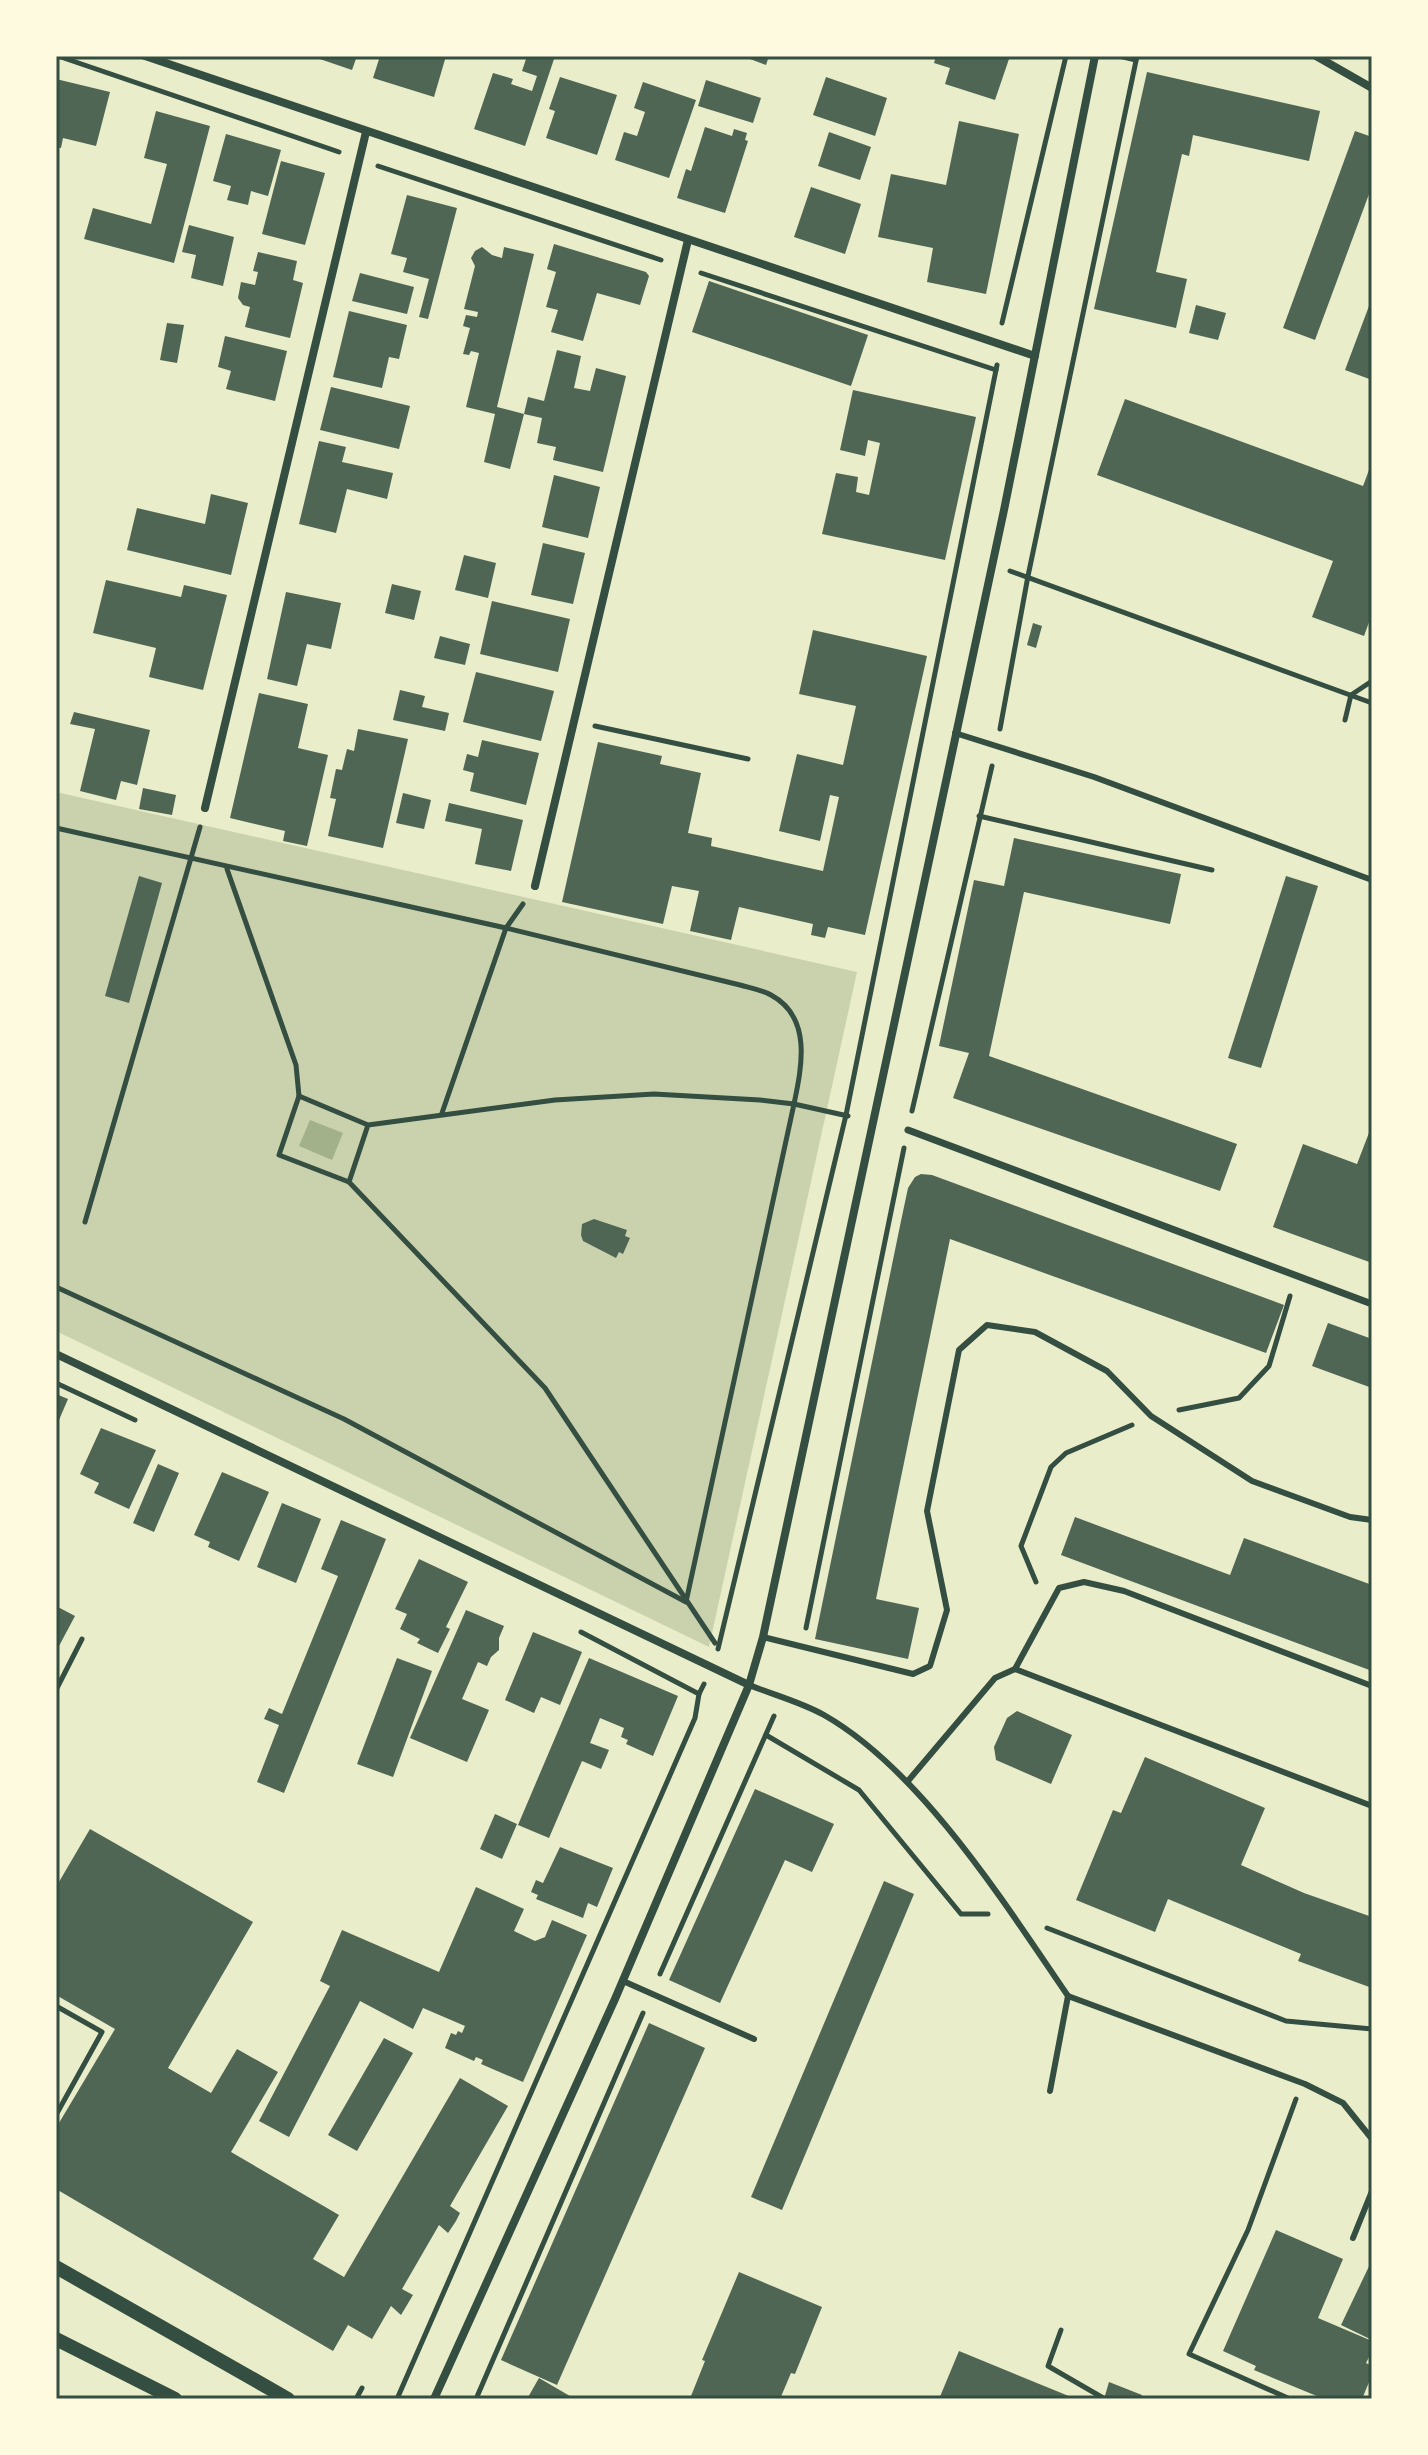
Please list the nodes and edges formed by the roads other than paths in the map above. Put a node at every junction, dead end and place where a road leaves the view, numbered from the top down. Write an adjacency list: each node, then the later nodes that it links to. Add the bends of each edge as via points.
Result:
1 (145, 56): 5 (street)
2 (1095, 56): 7 (street)
3 (1316, 56): 4 (street)
4 (1372, 88)
5 (366, 132): 6 (street); 9 (street)
6 (688, 240): 7 (street); 11 (street)
7 (1035, 356): 8 (street)
8 (955, 733): 10 (lane, via 1094,777); 16 (street)
9 (205, 808)
10 (1372, 880)
11 (535, 886)
12 (908, 1130): 13 (street)
13 (1372, 1304)
14 (56, 1354): 18 (street)
15 (1372, 1520): 16 (lane, via 1252,1481 1151,1416 1107,1371 1035,1332 987,1325 959,1350 927,1511 947,1610 930,1666 913,1674)
16 (763, 1637): 18 (street)
17 (1015, 1669): 19 (lane, via 1059,1588 1084,1582 1124,1591); 20 (lane, via 995,1678); 21 (lane)
18 (749, 1685): 20 (lane, via 823,1714); 22 (street)
19 (1372, 1686)
20 (908, 1781): 23 (lane, via 1012,1914)
21 (1372, 1806)
22 (623, 1981): 24 (lane); 33 (street)
23 (1068, 1996): 25 (lane); 26 (lane, via 1302,2083 1343,2103)
24 (754, 2039)
25 (1050, 2091)
26 (1372, 2139)
27 (1372, 2191): 28 (lane)
28 (1353, 2238)
29 (56, 2267): 32 (street)
30 (56, 2339): 31 (street)
31 (175, 2399)
32 (288, 2399)
33 (434, 2399)

